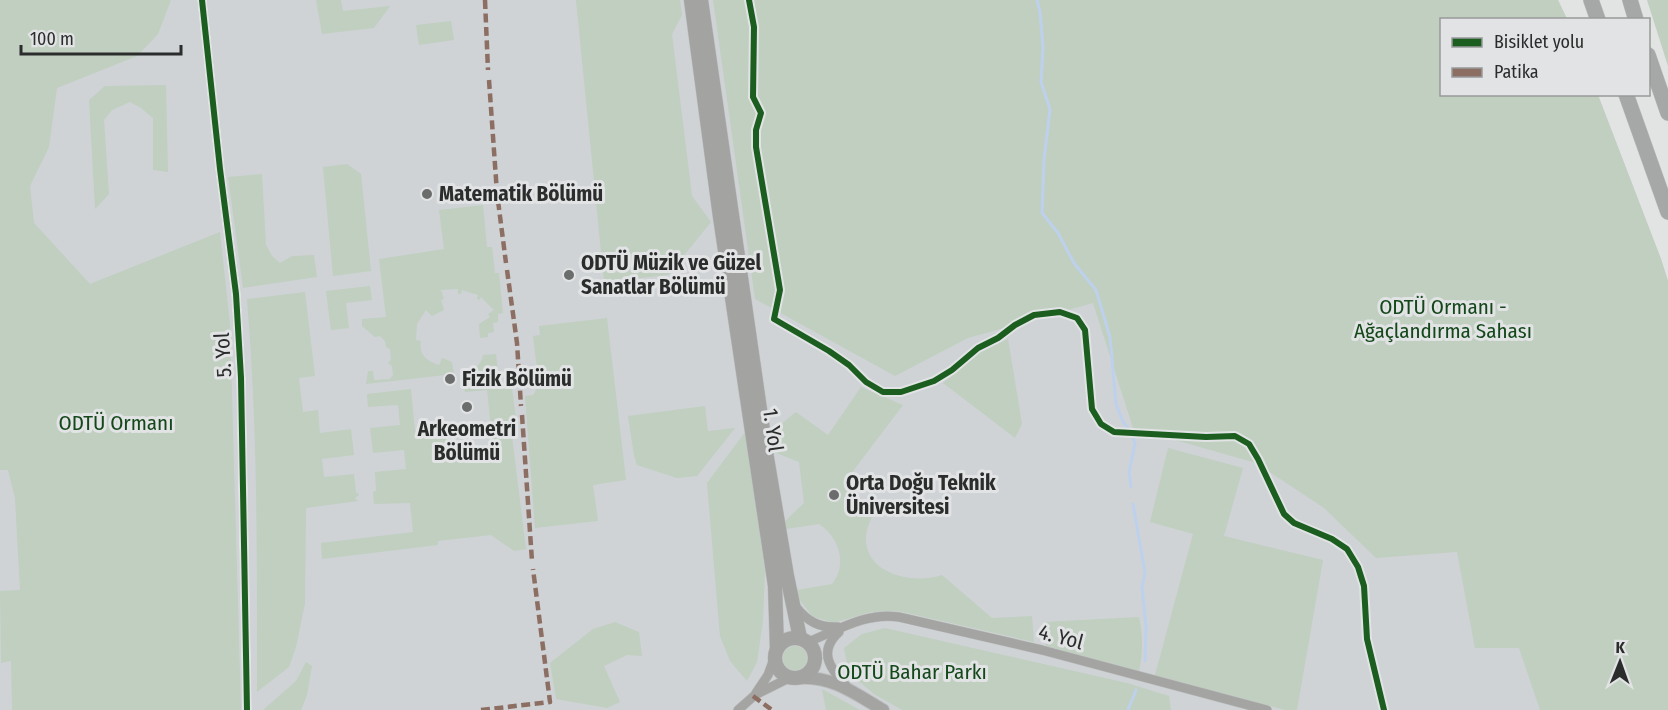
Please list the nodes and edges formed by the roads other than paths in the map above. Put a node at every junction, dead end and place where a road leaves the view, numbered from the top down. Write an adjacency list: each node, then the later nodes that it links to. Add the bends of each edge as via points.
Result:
1 (202, 0): 21 (street, 5. Yol, via 237,294)
2 (691, 0): 12 (main road, 1. Yol)
3 (701, 0): 12 (main road, 1. Yol)
4 (1591, 0): 6 (main road)
5 (1630, 0): 7 (main road)
6 (1597, 18)
7 (1635, 18)
8 (1650, 61): 10 (main road)
9 (1627, 96): 11 (main road)
10 (1668, 113)
11 (1668, 212)
12 (726, 216): 13 (main road, 1. Yol)
13 (753, 403): 14 (main road, 1. Yol); 17 (main road, 1. Yol, via 775,586)
14 (790, 597): 15 (street, 4. Yol, via 810,621 826,627); 16 (main road, 1. Yol)
15 (846, 627): 16 (street, 4. Yol); 19 (street, via 831,641 827,652 833,670); 24 (street, 4. Yol, via 878,616 903,617)
16 (804, 640): 17 (main road, via 789,638); 18 (main road, via 815,653 814,666 804,676)
17 (776, 652): 18 (main road, via 780,671); 20 (street)
18 (795, 677): 19 (street, via 830,680); 20 (street)
19 (849, 690): 23 (street)
20 (755, 695): 22 (street)
21 (246, 710)
22 (738, 710)
23 (883, 710)
24 (1267, 710)

